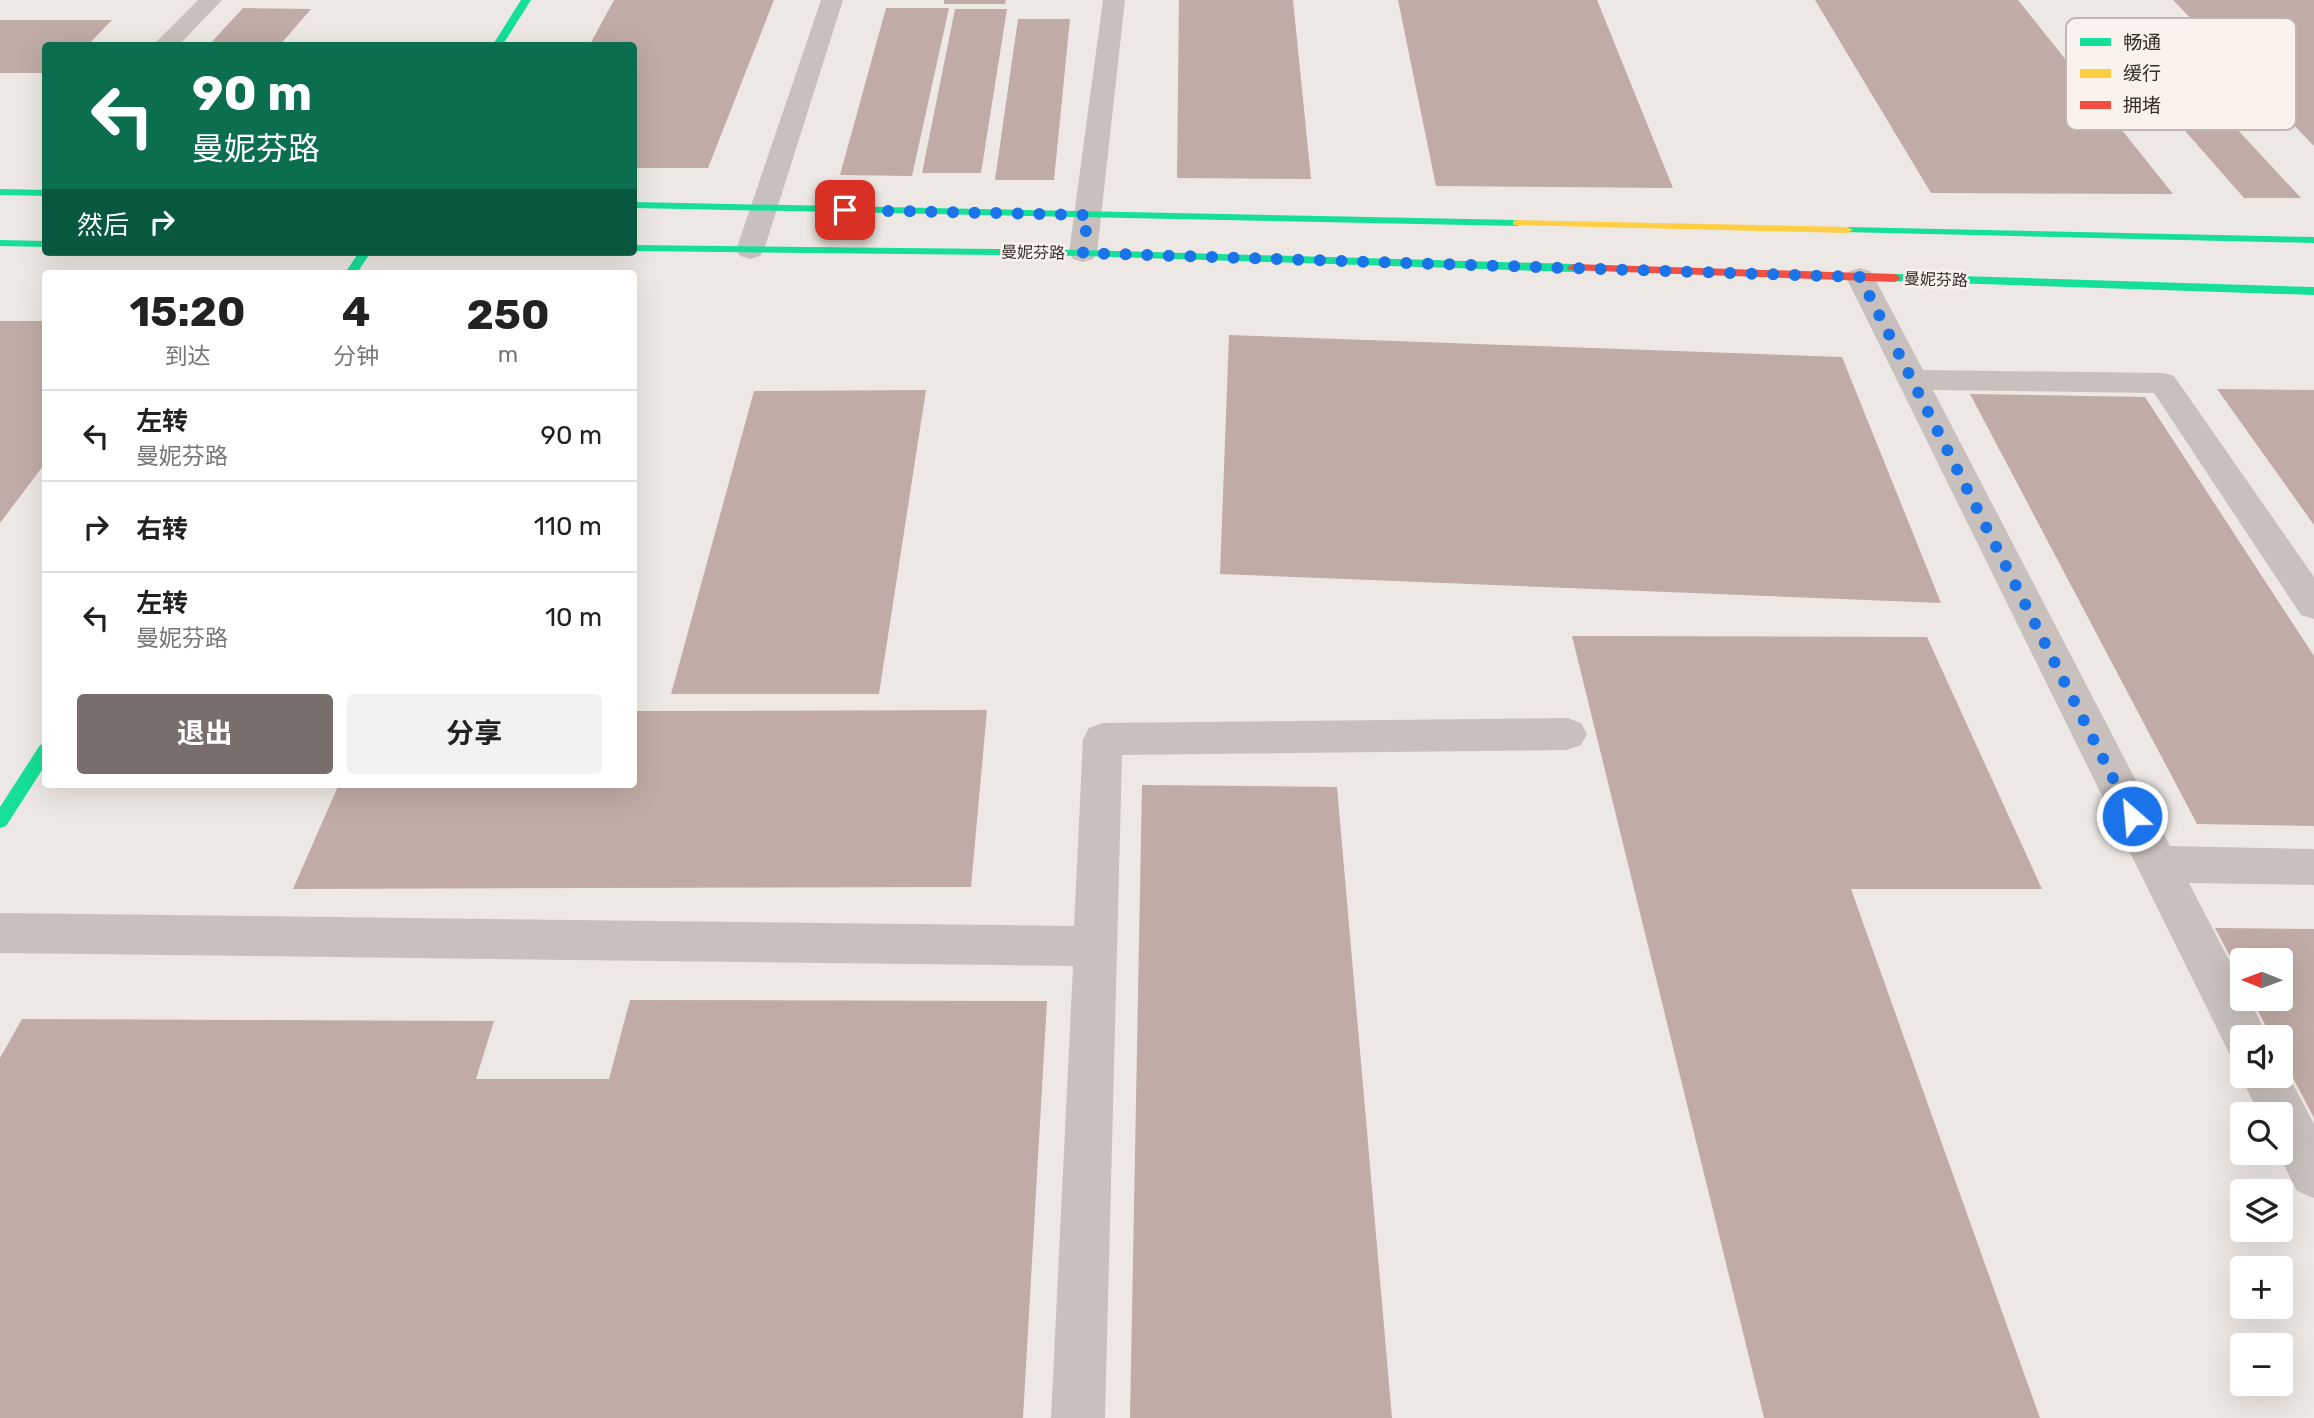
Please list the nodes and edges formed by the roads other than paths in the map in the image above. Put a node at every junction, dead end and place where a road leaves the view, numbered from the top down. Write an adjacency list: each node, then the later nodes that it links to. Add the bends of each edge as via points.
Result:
1 (211, 0): 5 (street)
2 (526, 0): 6 (main road)
3 (832, 0): 10 (street)
4 (1114, 0): 11 (street)
5 (168, 42)
6 (500, 42)
7 (0, 192): 8 (main road)
8 (42, 193)
9 (637, 205): 10 (main road, 曼妮芬路)
10 (764, 208): 11 (main road, 曼妮芬路); 16 (street)
11 (1088, 215): 12 (main road, 曼妮芬路); 17 (street)
12 (2314, 240)
13 (0, 243): 14 (main road)
14 (42, 244)
15 (637, 248): 16 (main road, 曼妮芬路)
16 (750, 250): 17 (main road, 曼妮芬路)
17 (1083, 253): 18 (main road, 曼妮芬路)
18 (1860, 277): 19 (main road, 曼妮芬路); 20 (street)
19 (2314, 291)
20 (1912, 380): 21 (street, via 2163,383); 25 (street)
21 (2314, 604)
22 (1567, 734): 28 (street, via 1103,739)
23 (42, 756): 24 (main road)
24 (0, 821)
25 (2157, 864): 26 (street); 29 (street)
26 (2314, 867)
27 (0, 933): 28 (street)
28 (1094, 946): 32 (street)
29 (2238, 1025)
30 (2270, 1088): 31 (street)
31 (2314, 1174)
32 (1078, 1418)

